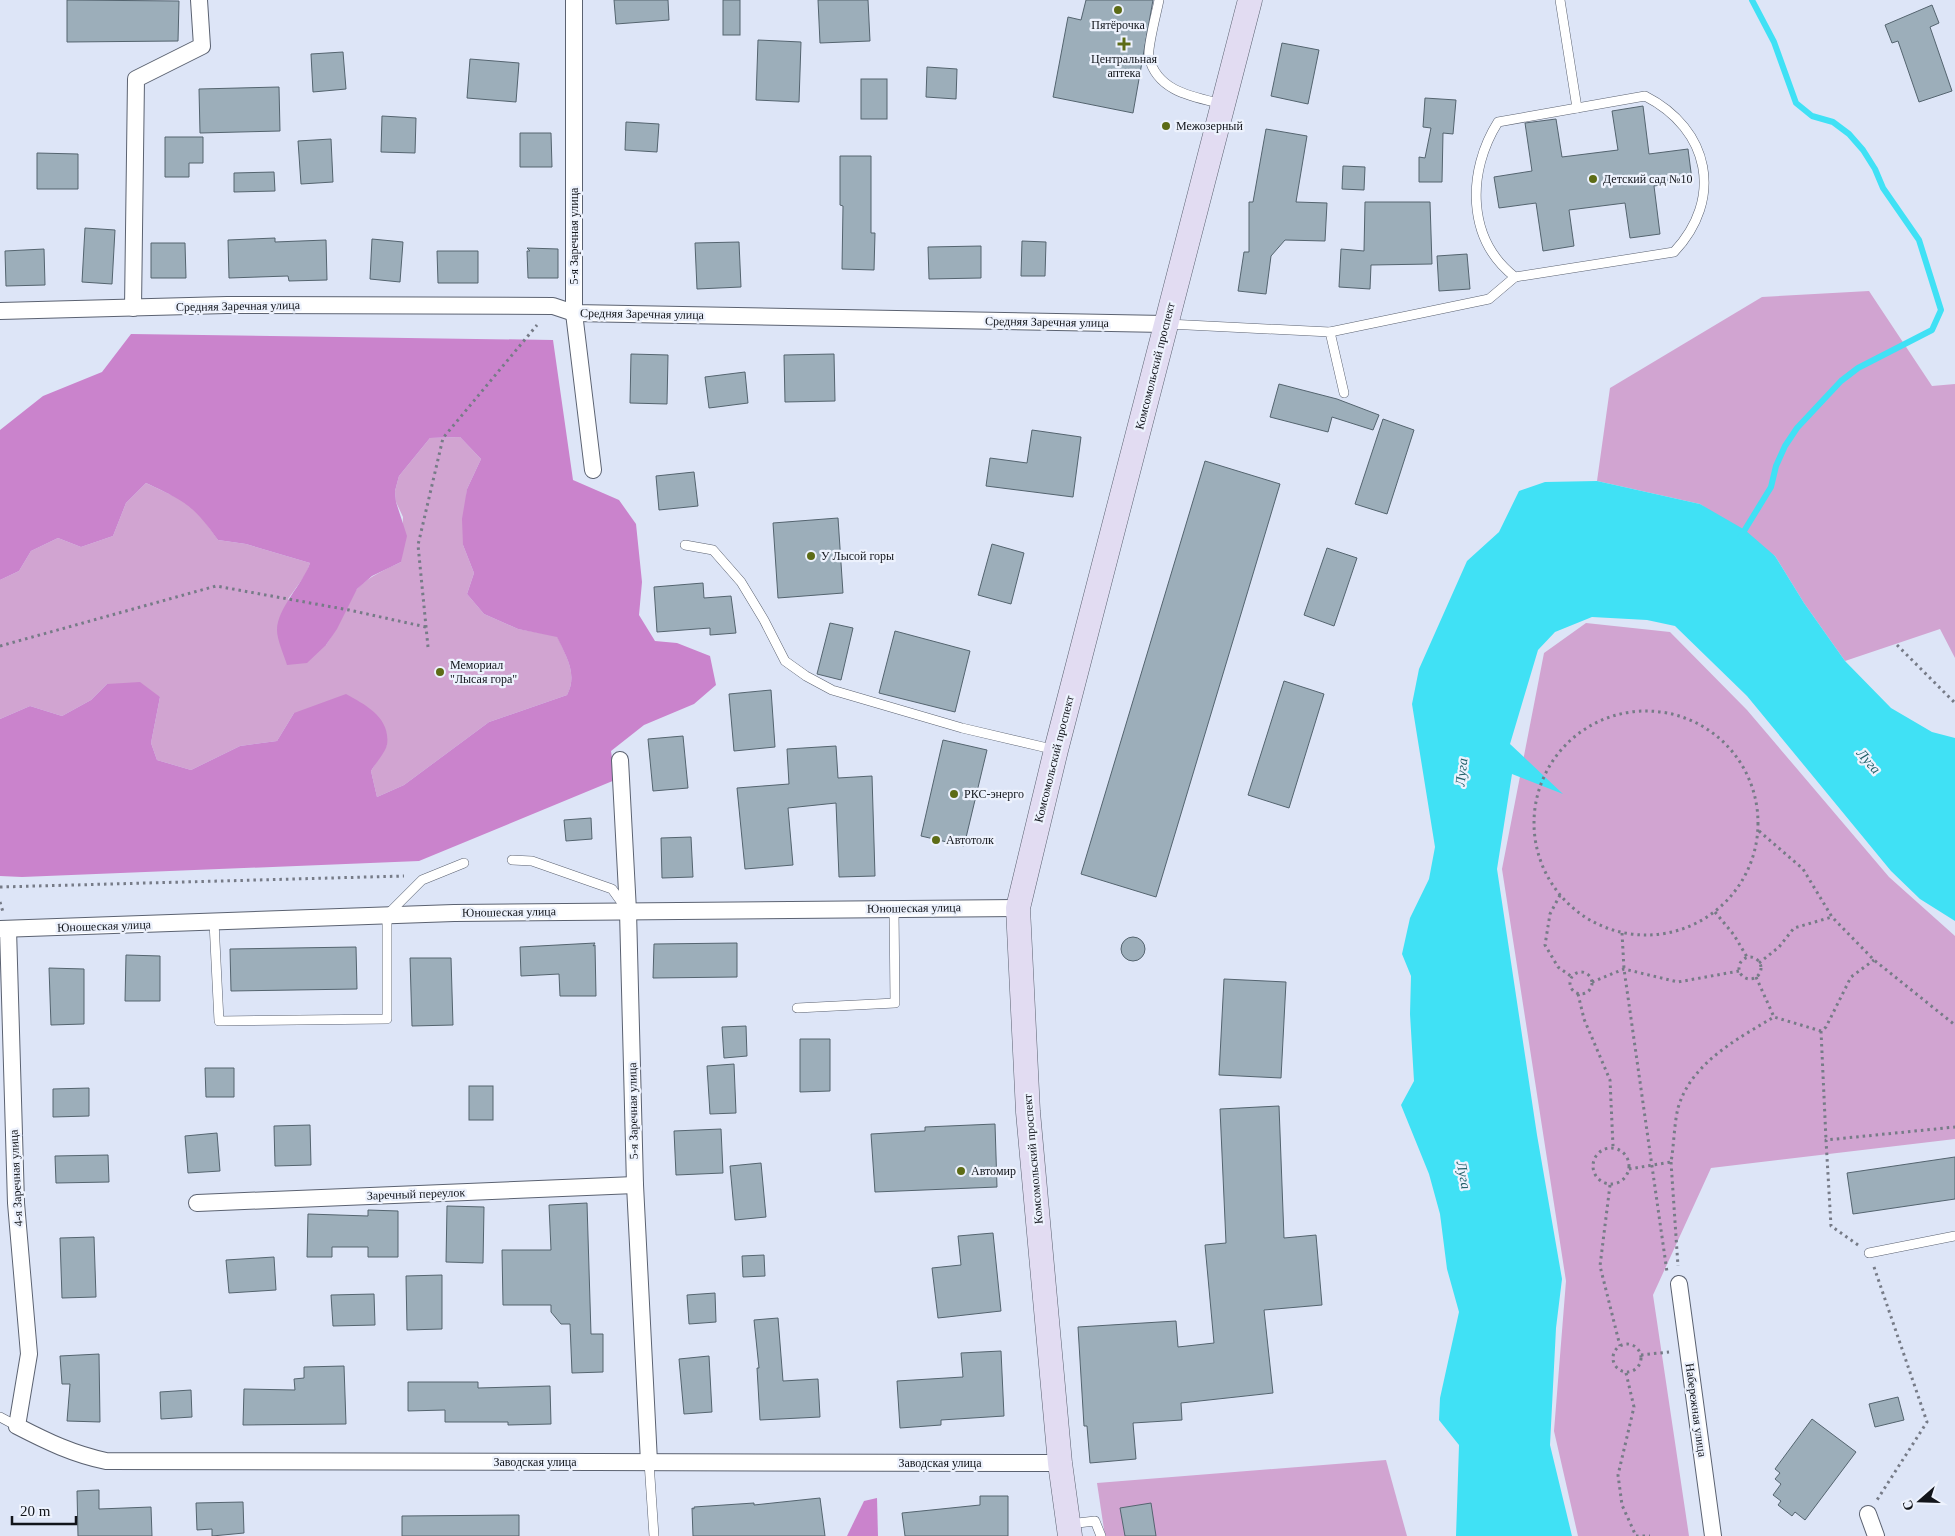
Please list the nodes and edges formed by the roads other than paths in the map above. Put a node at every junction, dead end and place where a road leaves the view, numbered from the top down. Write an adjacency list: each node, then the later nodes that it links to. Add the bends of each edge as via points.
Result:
1 (198, 0): 9 (street, via 202,46 136,79)
2 (574, 0): 11 (street, 5-я Заречная улица)
3 (1159, 0): 6 (lane, via 1148,56 1157,75 1169,87 1185,95)
4 (1250, 0): 6 (main road, Комсомольский проспект)
5 (1560, 0): 7 (lane)
6 (1223, 104): 12 (main road, Комсомольский проспект)
7 (1577, 108): 8 (lane, via 1498,122 1482,152 1475,184 1478,219 1491,251 1501,266); 8 (lane, via 1645,96 1673,113 1693,138 1699,153 1704,184 1699,214 1674,252)
8 (1515, 277): 13 (lane, via 1488,299)
9 (133, 308): 10 (street, Средняя Заречная улица); 11 (street, Средняя Заречная улица, via 553,306)
10 (0, 311)
11 (574, 313): 12 (street, Средняя Заречная улица); 15 (street, 5-я Заречная улица)
12 (1165, 324): 13 (lane); 17 (main road, Комсомольский проспект)
13 (1330, 332): 14 (lane)
14 (1344, 393)
15 (592, 470)
16 (685, 545): 17 (lane, via 713,550 741,582 785,661 819,683 879,704)
17 (1056, 750): 22 (main road, Комсомольский проспект)
18 (620, 760): 23 (street, 5-я Заречная улица)
19 (512, 860): 23 (lane, via 532,861 612,889)
20 (464, 863): 24 (lane, via 422,880)
21 (894, 908): 22 (street, Юношеская улица); 23 (street, Юношеская улица); 27 (lane, via 895,1003)
22 (1018, 908): 36 (main road, Комсомольский проспект, via 1028,1112)
23 (628, 911): 24 (street, Юношеская улица); 28 (street, 5-я Заречная улица)
24 (386, 915): 25 (street, Юношеская улица); 25 (lane, via 387,1019 219,1021)
25 (214, 922): 26 (street, Юношеская улица)
26 (4, 929): 34 (street, 4-я Заречная улица, via 16,1203 29,1354)
27 (796, 1008)
28 (635, 1185): 29 (street, Заречный переулок); 35 (street, 5-я Заречная улица)
29 (197, 1203)
30 (1955, 1236): 31 (lane)
31 (1869, 1253)
32 (1679, 1284): 41 (street, Набережная улица)
33 (0, 1418): 34 (lane)
34 (17, 1426): 35 (street, Заводская улица, via 76,1455 106,1462)
35 (649, 1462): 36 (street, Заводская улица); 39 (lane)
36 (1060, 1463): 38 (main road, Комсомольский проспект)
37 (1868, 1514): 42 (street)
38 (1070, 1530): 40 (lane, via 1095,1521)
39 (654, 1536)
40 (1100, 1536)
41 (1713, 1536)
42 (1876, 1536)

